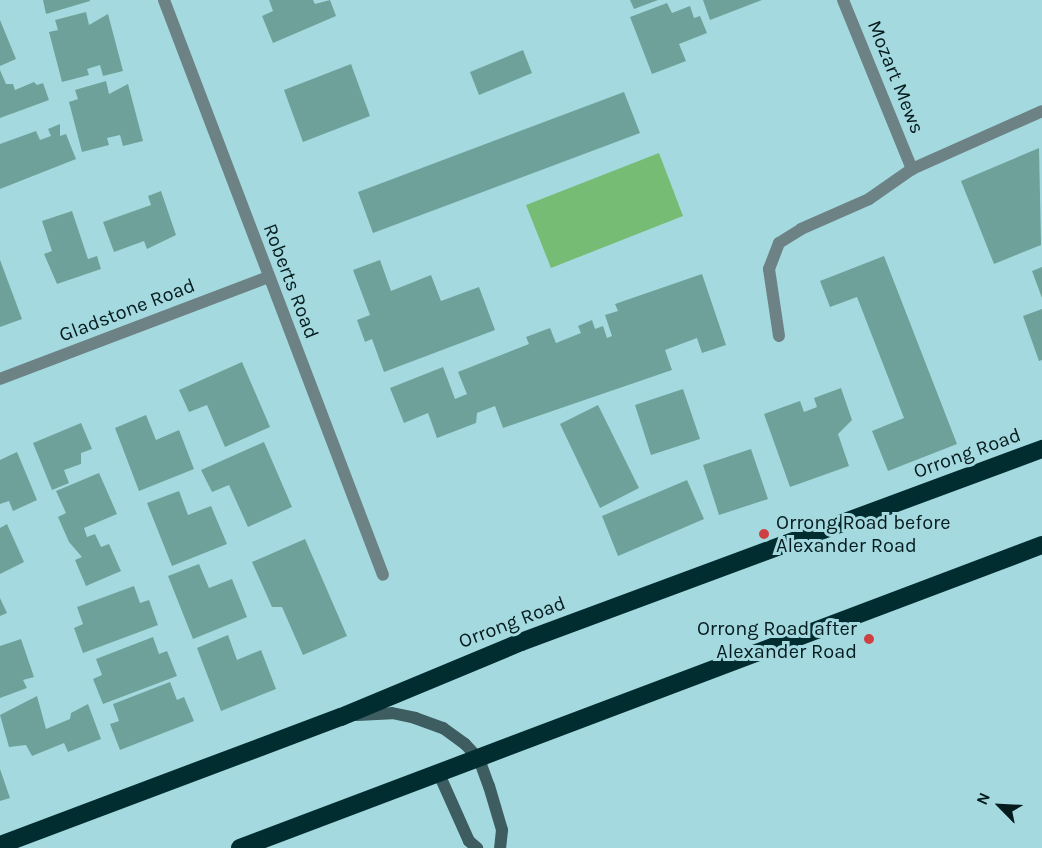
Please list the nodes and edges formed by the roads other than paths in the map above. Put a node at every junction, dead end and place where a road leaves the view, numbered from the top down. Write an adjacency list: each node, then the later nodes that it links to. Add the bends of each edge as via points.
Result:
1 (164, 0): 5 (street, Roberts Road)
2 (843, 0): 4 (street, Mozart Mews)
3 (1042, 111): 4 (street)
4 (912, 169): 6 (street, via 869,199 801,228 779,243 769,269)
5 (269, 277): 7 (street, Gladstone Road); 10 (street, Roberts Road)
6 (779, 336)
7 (0, 379)
8 (1042, 449): 11 (highway, Orrong Road, via 521,642)
9 (1042, 545): 12 (highway)
10 (383, 575)
11 (341, 717): 12 (main road, via 392,714 415,718 443,728); 14 (highway, Orrong Road)
12 (479, 759): 13 (highway); 17 (main road, via 502,830)
13 (440, 774): 15 (highway); 16 (main road, via 469,841)
14 (0, 845)
15 (240, 848)
16 (477, 848)
17 (500, 848)

